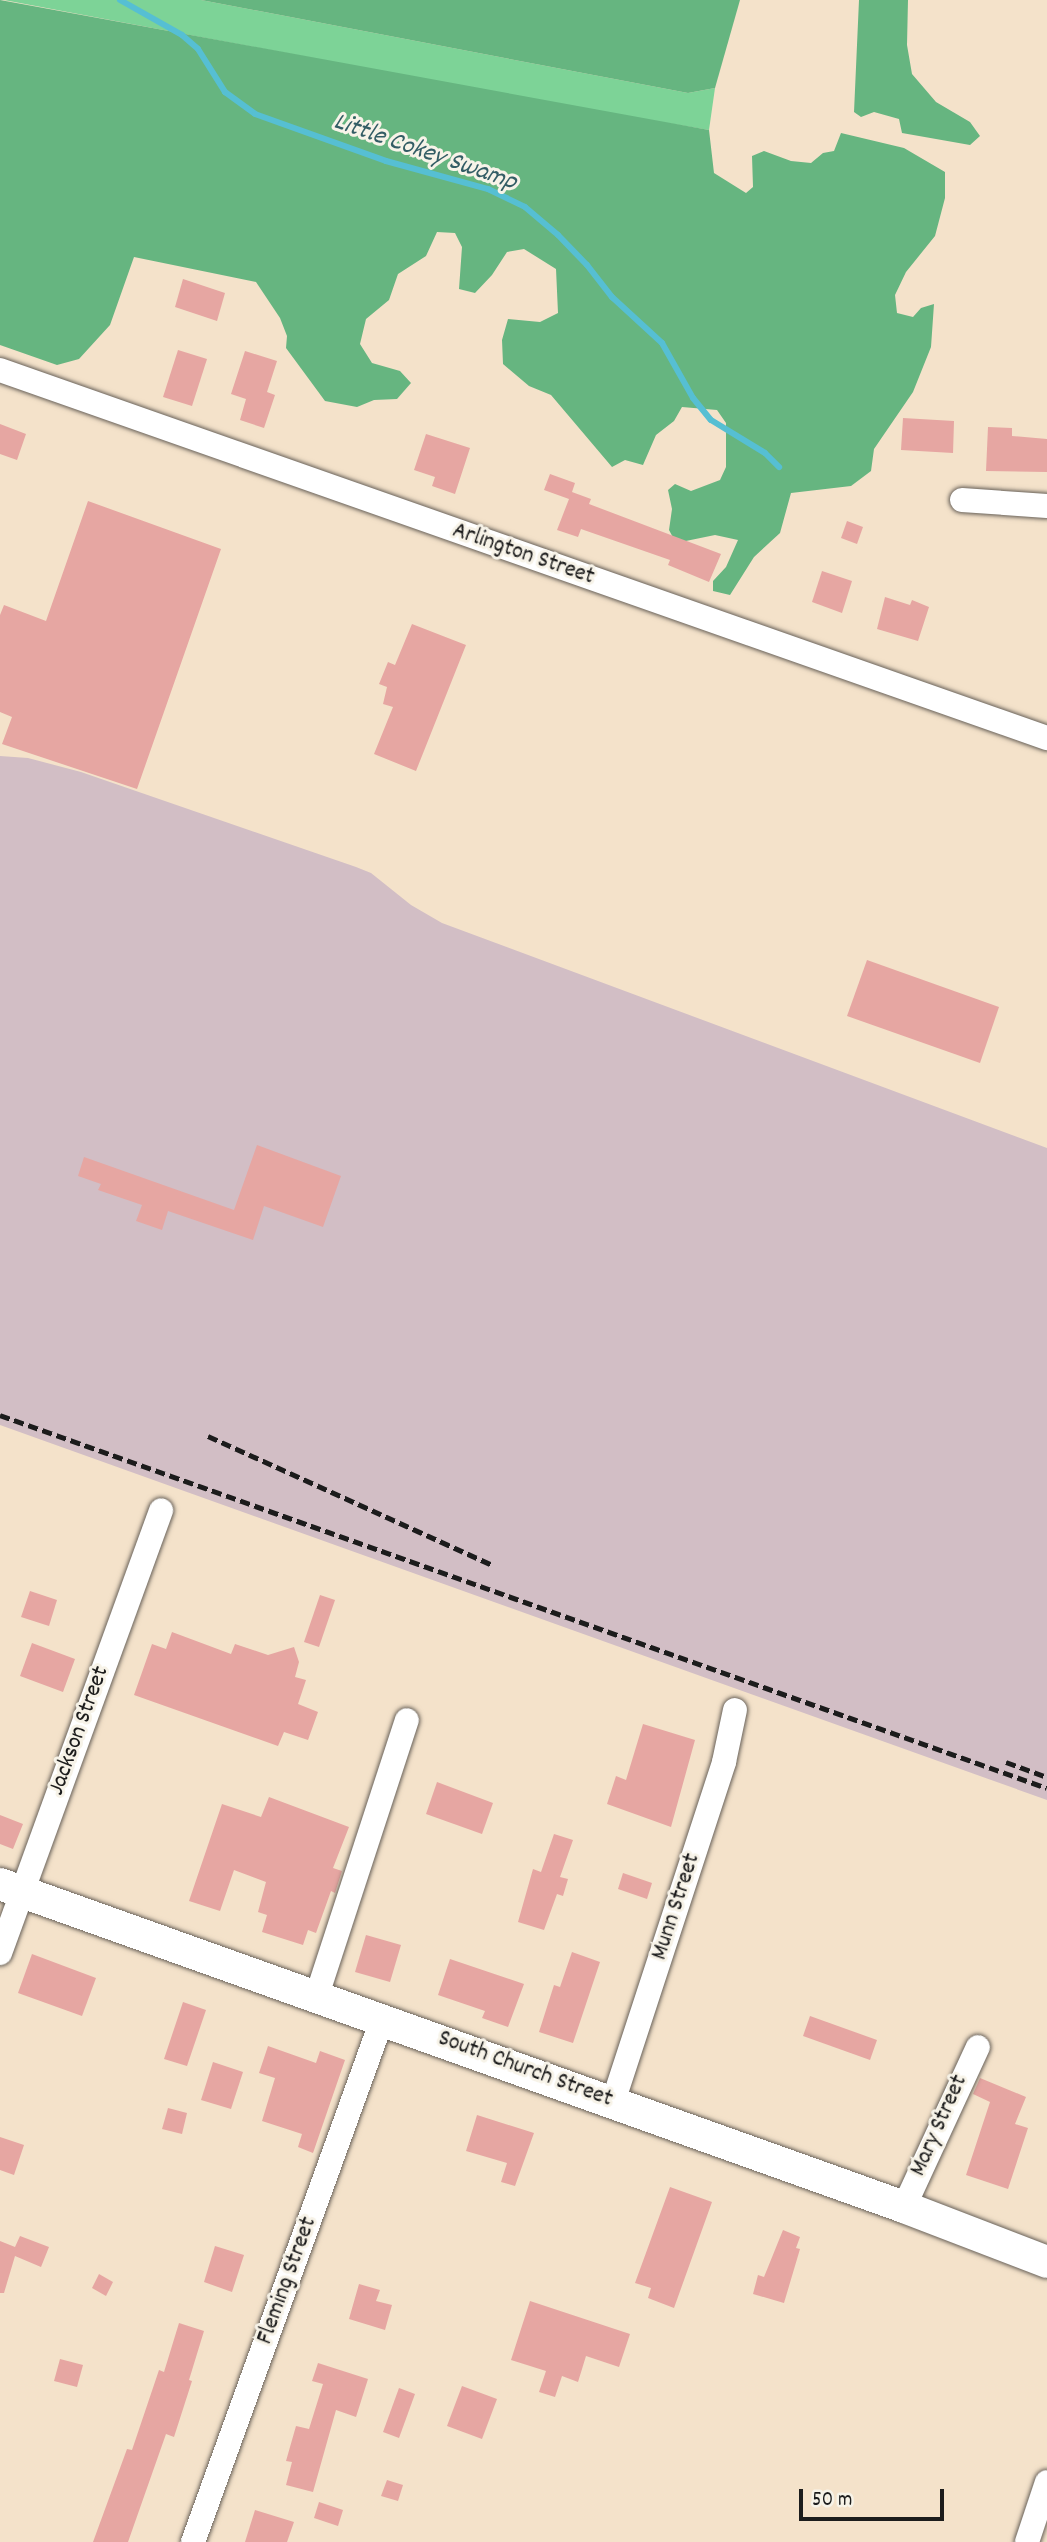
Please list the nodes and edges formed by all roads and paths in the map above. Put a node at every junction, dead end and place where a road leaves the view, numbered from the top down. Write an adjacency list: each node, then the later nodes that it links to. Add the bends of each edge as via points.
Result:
1 (0, 370): 4 (street, Arlington Street)
2 (962, 499): 3 (street)
3 (1047, 506)
4 (1047, 738)
5 (161, 1510): 8 (street, Jackson Street)
6 (735, 1710): 13 (street, Munn Street, via 724,1762)
7 (407, 1720): 10 (street)
8 (11, 1888): 9 (street, Jackson Street); 10 (main road, South Church Street)
9 (0, 1953)
10 (317, 1995): 11 (main road, South Church Street)
11 (383, 2020): 13 (main road, South Church Street); 17 (street, Fleming Street)
12 (978, 2047): 14 (street, Mary Street)
13 (613, 2102): 14 (main road, South Church Street)
14 (904, 2207): 15 (main road, South Church Street)
15 (1047, 2262)
16 (1047, 2482): 18 (street)
17 (193, 2542)
18 (1027, 2542)

